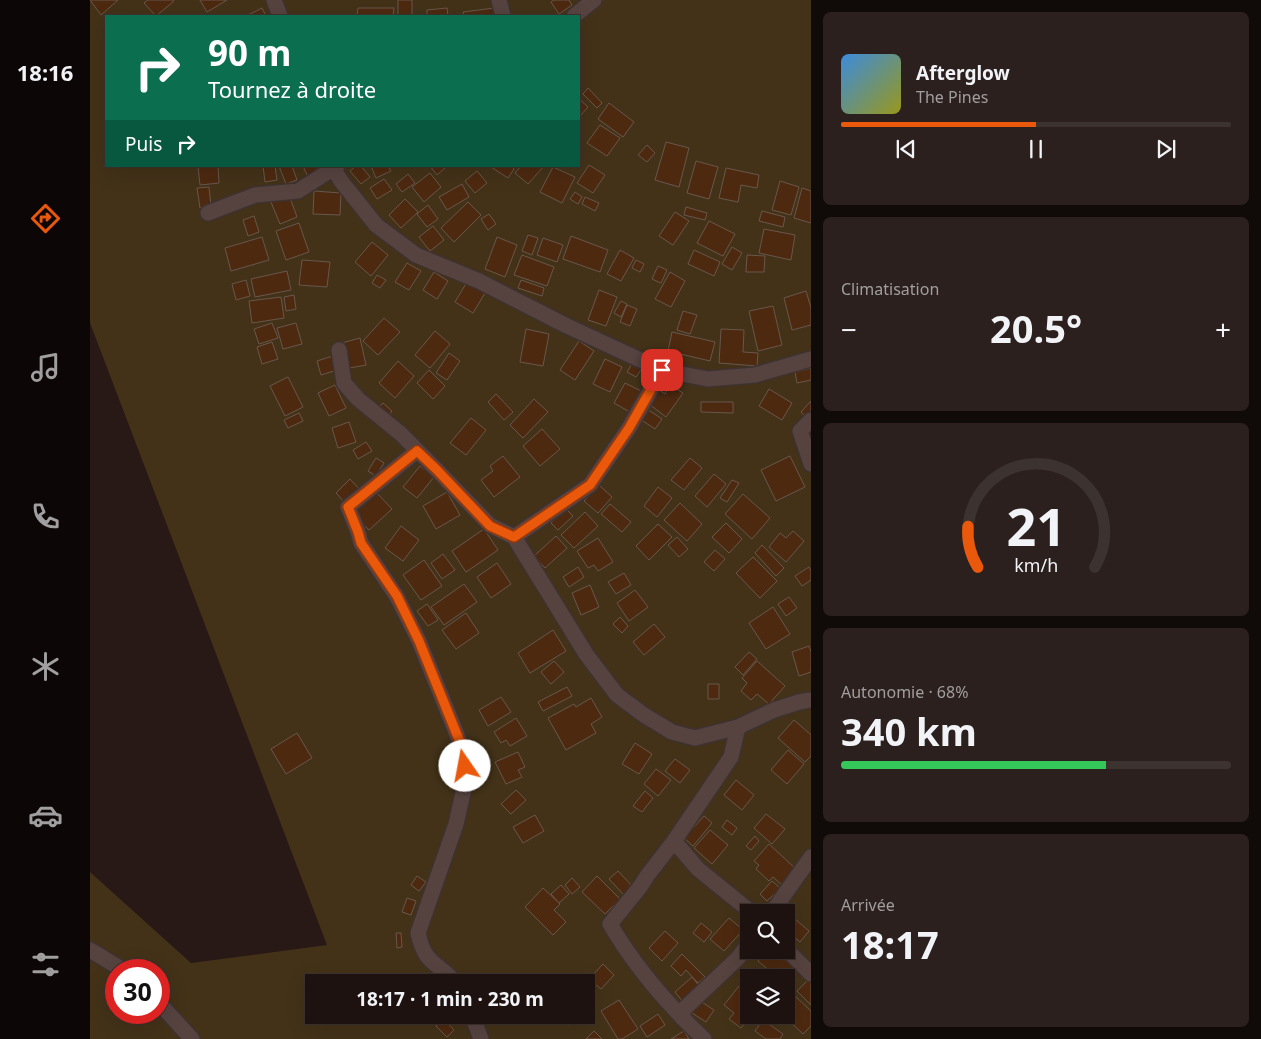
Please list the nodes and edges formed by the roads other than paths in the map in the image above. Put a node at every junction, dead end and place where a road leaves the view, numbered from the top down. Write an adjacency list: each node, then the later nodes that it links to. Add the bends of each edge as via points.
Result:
1 (274, 0): 4 (street)
2 (499, 0): 5 (street)
3 (594, 0): 6 (street)
4 (280, 15)
5 (503, 15)
6 (575, 15)
7 (334, 167): 8 (street, via 298,191 254,195); 11 (street, via 376,225 416,256 479,282)
8 (208, 213)
9 (338, 350): 13 (street, via 344,383)
10 (811, 359): 11 (street, via 755,375 708,379)
11 (662, 370): 15 (street, via 629,428 590,485)
12 (811, 420): 14 (street, via 800,431)
13 (417, 451): 15 (street, via 490,526); 26 (street, via 348,507 361,543 397,596 419,641 464,752 466,780 456,824 418,933 430,961)
14 (811, 464)
15 (514, 537): 17 (street, via 586,654 617,695 672,732 695,738)
16 (810, 702): 17 (street, via 774,710)
17 (738, 727): 18 (street, via 731,757)
18 (674, 841): 20 (street, via 698,869); 29 (street, via 610,924)
19 (811, 857): 21 (street)
20 (741, 904)
21 (778, 904)
22 (90, 950): 24 (street)
23 (740, 955): 29 (street, via 684,1009)
24 (105, 959)
25 (795, 959): 27 (street)
26 (445, 974)
27 (811, 974)
28 (170, 1015): 31 (street)
29 (682, 1018): 33 (street)
30 (475, 1024): 32 (street)
31 (192, 1039)
32 (481, 1039)
33 (704, 1039)

